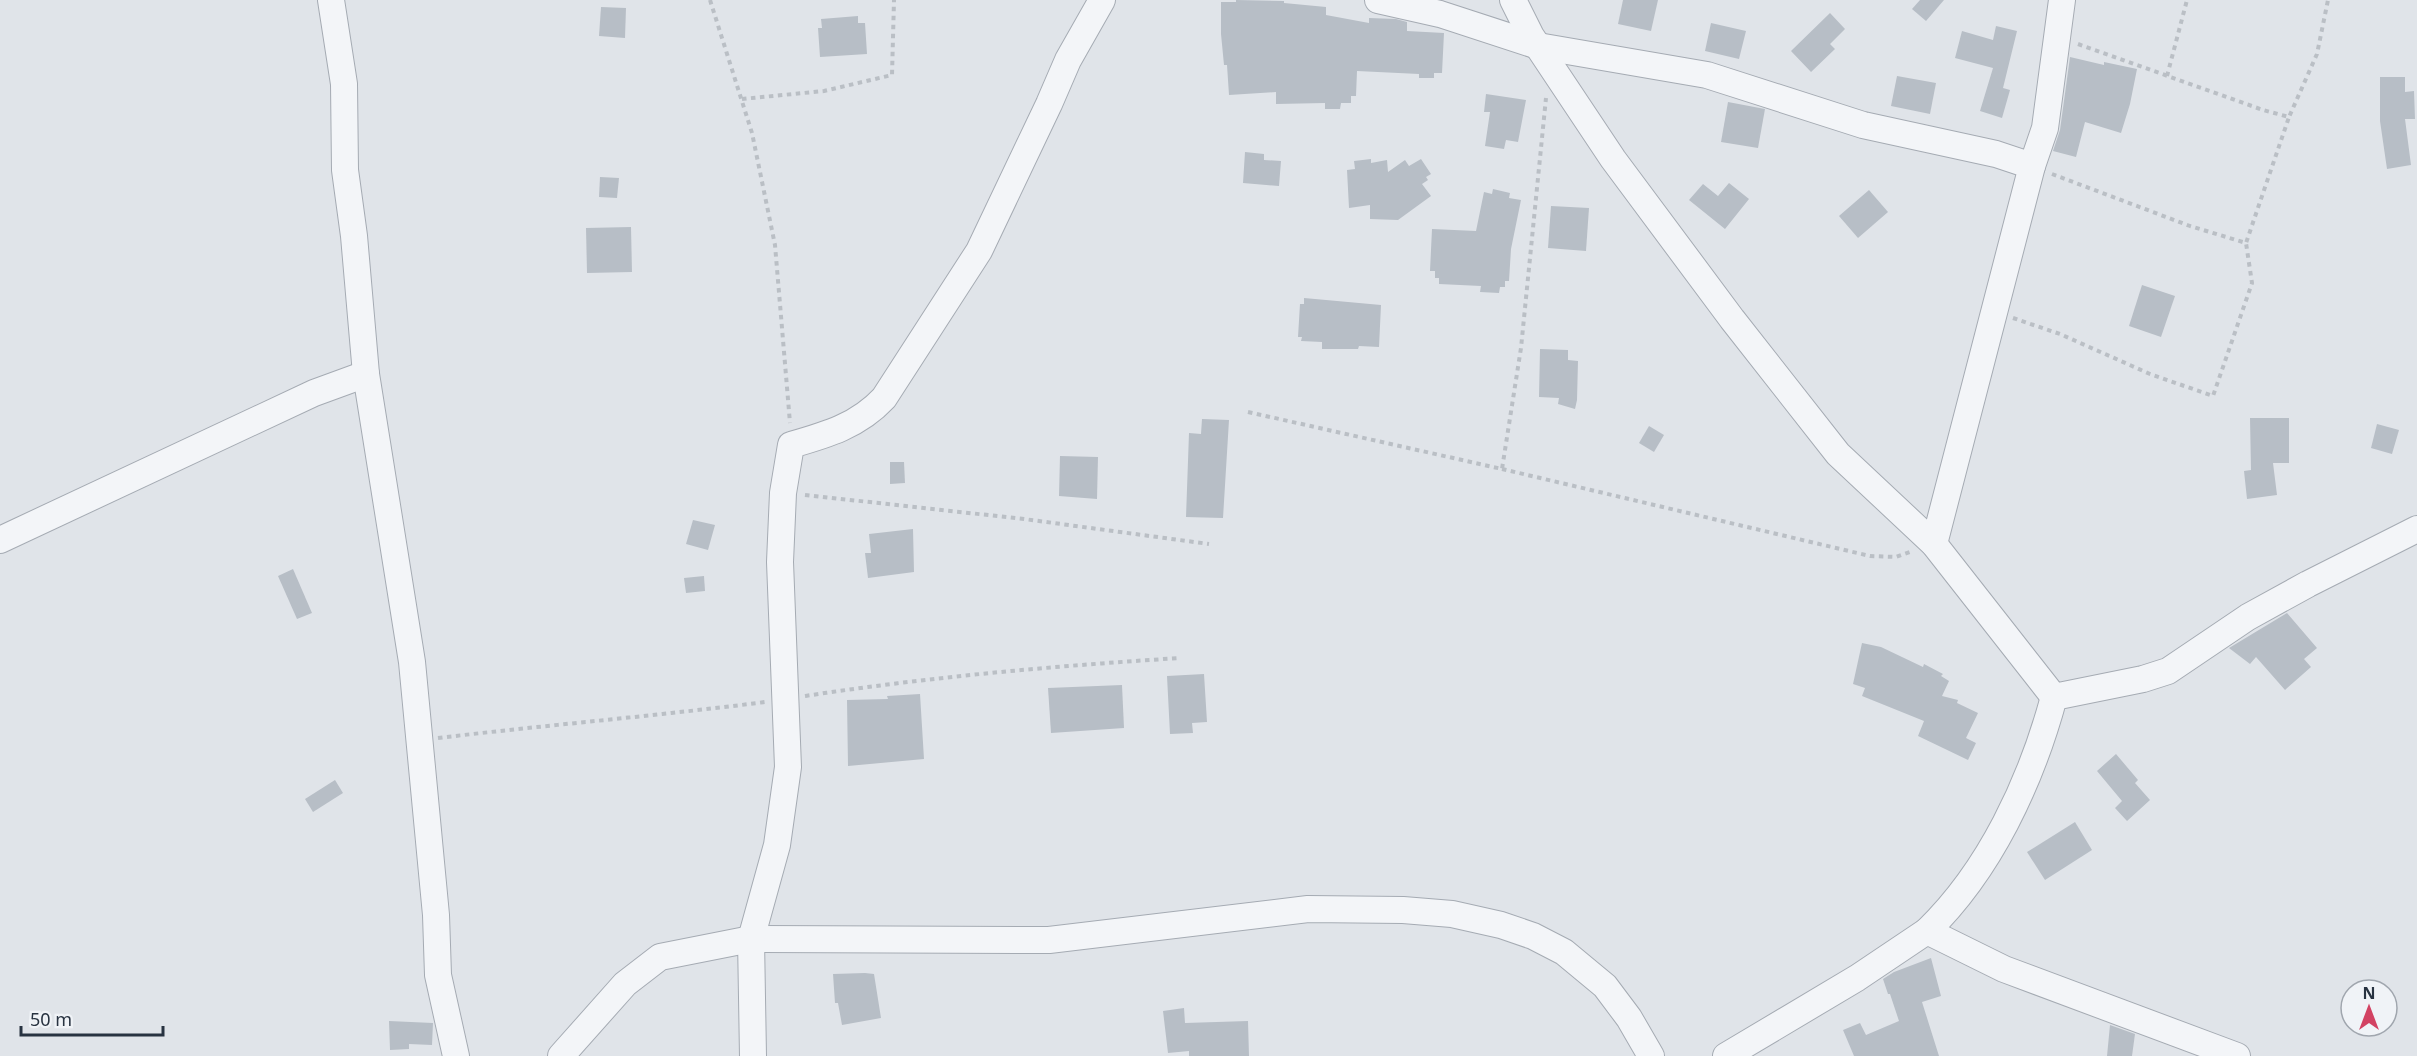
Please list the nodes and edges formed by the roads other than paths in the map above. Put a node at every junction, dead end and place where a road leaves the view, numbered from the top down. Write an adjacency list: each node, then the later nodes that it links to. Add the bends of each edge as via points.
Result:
1 (332, 0): 8 (street, via 344,84 345,170)
2 (1102, 0): 14 (street, via 1068,60 979,251 884,398 872,411 842,428 791,445 783,493 780,561 788,767 777,845)
3 (1378, 0): 6 (street, via 1440,14)
4 (1513, 0): 6 (street)
5 (2062, 0): 7 (street, via 2045,128)
6 (1544, 56): 7 (street, via 1707,75 1863,125 1996,154); 11 (street, via 1612,159 1838,454)
7 (2032, 166): 11 (street)
8 (366, 374): 10 (street, via 314,393); 15 (street, via 412,662 438,975)
9 (2417, 528): 12 (street, via 2248,617 2168,671)
10 (0, 540)
11 (1934, 544): 12 (street)
12 (2054, 697): 13 (street, via 2018,796 1983,864 1953,907)
13 (1928, 931): 19 (street); 20 (street, via 2004,969)
14 (751, 939): 16 (street, via 660,957 625,984); 17 (street); 18 (street, via 1049,940 1308,909 1452,914 1501,925 1564,952 1605,986)
15 (456, 1056)
16 (561, 1056)
17 (753, 1056)
18 (1651, 1056)
19 (1726, 1056)
20 (2237, 1056)

